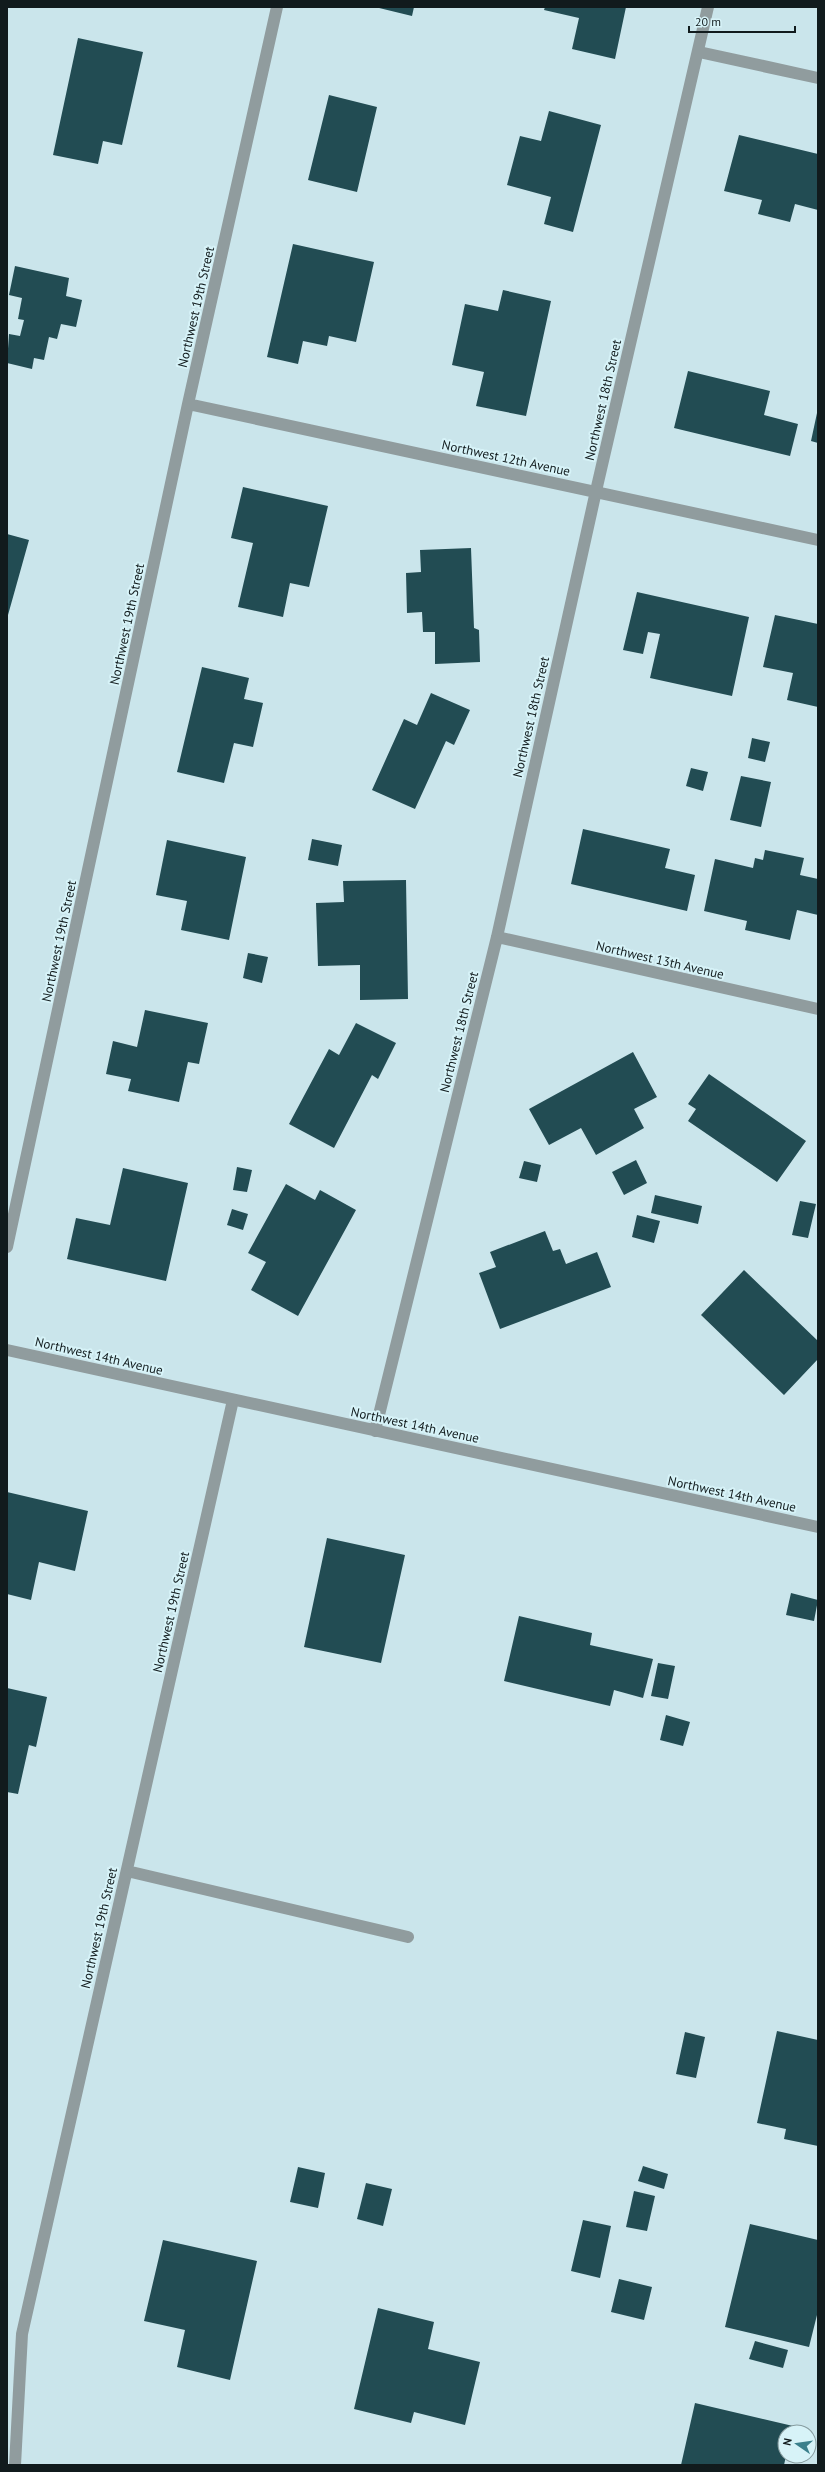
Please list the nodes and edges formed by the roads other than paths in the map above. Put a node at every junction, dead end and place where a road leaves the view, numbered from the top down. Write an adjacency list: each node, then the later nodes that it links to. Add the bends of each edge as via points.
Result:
1 (276, 7): 5 (street, Northwest 19th Street)
2 (708, 7): 3 (street, Northwest 18th Street)
3 (699, 52): 4 (street); 6 (street, Northwest 18th Street)
4 (818, 78)
5 (188, 404): 6 (street, Northwest 12th Avenue); 10 (street, Northwest 19th Street)
6 (596, 491): 7 (street, Northwest 12th Avenue); 8 (street, Northwest 18th Street)
7 (818, 540)
8 (496, 937): 9 (street, Northwest 13th Avenue); 13 (street, Northwest 18th Street)
9 (818, 1010)
10 (7, 1247)
11 (7, 1350): 12 (street, Northwest 14th Avenue)
12 (233, 1400): 13 (street, Northwest 14th Avenue); 15 (street, Northwest 19th Street)
13 (375, 1431): 14 (street, Northwest 14th Avenue)
14 (818, 1527)
15 (127, 1871): 16 (street); 17 (street, Northwest 19th Street, via 22,2334)
16 (408, 1937)
17 (19, 2464)

